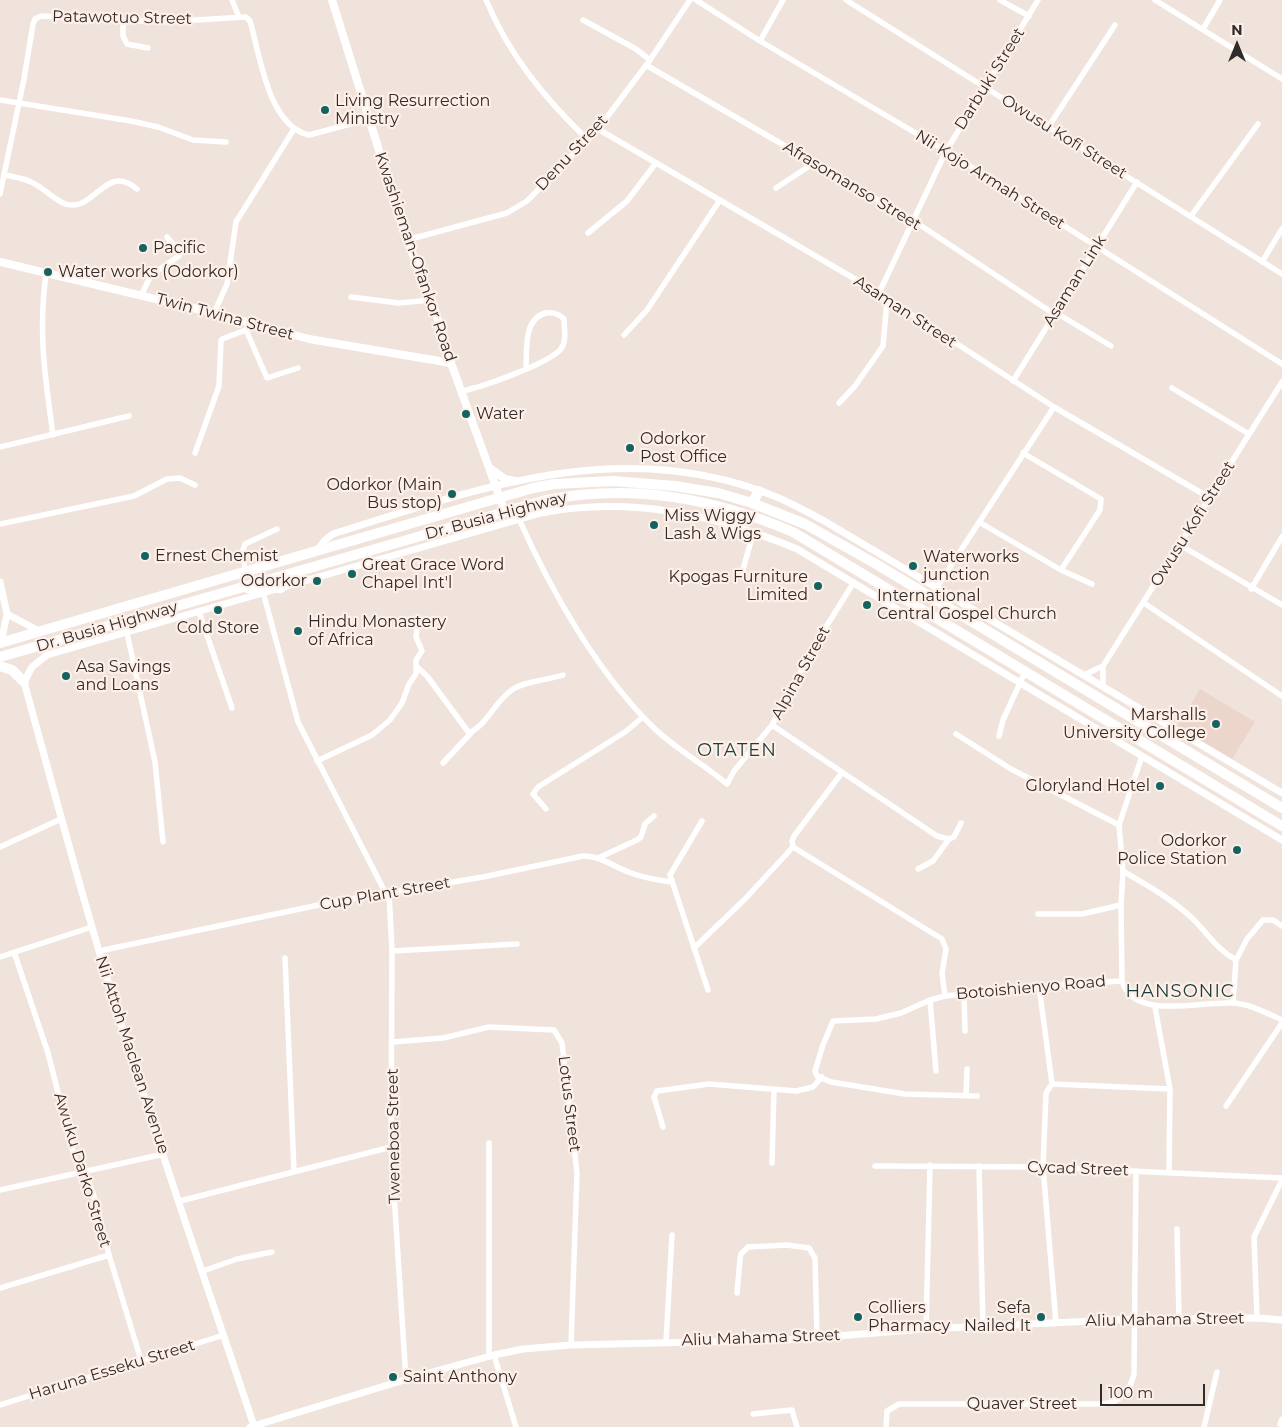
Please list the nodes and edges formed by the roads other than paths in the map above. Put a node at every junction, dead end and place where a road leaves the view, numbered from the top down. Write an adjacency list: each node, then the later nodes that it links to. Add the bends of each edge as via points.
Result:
1 (232, 0): 13 (street)
2 (332, 0): 25 (main road, Kwashieman-Ofankor Road)
3 (486, 0): 30 (street, via 508,46 548,101)
4 (690, 0): 20 (street, Denu Street)
5 (696, 0): 18 (street, Nii Kojo Armah Street)
6 (783, 0): 18 (street)
7 (846, 0): 22 (street, Owusu Kofi Street)
8 (1000, 0): 12 (street)
9 (1038, 0): 12 (street, Darbuki Street)
10 (1155, 0): 17 (street)
11 (1220, 0): 17 (street)
12 (1029, 16): 22 (street, Darbuki Street)
13 (240, 17): 14 (street, Patawotuo Street, via 162,22); 28 (street, via 250,21 275,106)
14 (123, 20): 19 (street, via 123,36 127,44); 24 (street, Patawotuo Street, via 41,16 35,19)
15 (583, 20): 20 (street, Afrasomanso Street, via 636,49)
16 (1115, 25): 27 (street)
17 (1203, 29): 21 (street)
18 (760, 41): 32 (street, Nii Kojo Armah Street)
19 (148, 48)
20 (648, 62): 29 (street, Denu Street); 34 (street, Afrasomanso Street)
21 (1282, 79)
22 (985, 88): 27 (street, Owusu Kofi Street); 32 (street, Darbuki Street)
23 (0, 100): 24 (street)
24 (20, 103): 31 (street, via 131,121 193,140); 35 (street, Patawotuo Street)
25 (369, 119): 28 (street, via 309,135); 46 (main road, Kwashieman-Ofankor Road)
26 (1258, 124): 41 (street)
27 (1048, 126): 36 (street, Owusu Kofi Street)
28 (294, 129): 57 (street, via 236,222 227,284)
29 (598, 129): 30 (street, Denu Street); 33 (street, Asaman Street)
30 (588, 140): 46 (street, Denu Street, via 518,208)
31 (226, 142)
32 (946, 151): 42 (street, Darbuki Street); 47 (street, Nii Kojo Armah Street)
33 (656, 163): 40 (street, Asaman Street); 44 (street, via 627,200)
34 (814, 163): 37 (street); 42 (street, Afrasomanso Street)
35 (5, 175): 38 (street, via 32,182 66,204 73,205 120,180); 39 (street, Patawotuo Street)
36 (1138, 182): 41 (street, Owusu Kofi Street); 47 (street, Asaman Link)
37 (776, 188)
38 (137, 189)
39 (0, 194)
40 (720, 200): 52 (street, Asaman Street); 60 (street, via 647,310)
41 (1190, 216): 49 (street, Owusu Kofi Street)
42 (914, 221): 52 (street, Darbuki Street); 58 (street, Afrasomanso Street)
43 (1282, 229): 49 (street)
44 (588, 233)
45 (167, 237): 53 (street, via 179,256 151,275)
46 (407, 240): 55 (main road, Kwashieman-Ofankor Road)
47 (1096, 247): 58 (street, Asaman Link); 63 (street, Nii Kojo Armah Street)
48 (0, 262): 50 (main road, Twin Twina Street)
49 (1262, 262): 51 (street, Owusu Kofi Street)
50 (46, 274): 53 (main road, Twin Twina Street); 73 (street, via 41,310 43,357)
51 (1282, 274)
52 (879, 293): 56 (street, Asaman Street)
53 (142, 296): 57 (main road, Twin Twina Street)
54 (351, 297): 55 (street, via 406,304)
55 (432, 300): 62 (main road, Kwashieman-Ofankor Road)
56 (887, 300): 66 (street, Asaman Street); 70 (street, via 883,346)
57 (214, 313): 59 (main road, Twin Twina Street)
58 (1054, 313): 61 (street, Afrasomanso Street); 66 (street, Asaman Link)
59 (247, 327): 62 (main road, Twin Twina Street); 64 (street, via 267,378); 76 (street, via 221,341 219,386)
60 (624, 335)
61 (1111, 346)
62 (451, 363): 69 (main road, Kwashieman-Ofankor Road)
63 (1282, 364)
64 (298, 368)
65 (526, 369): 65 (street, via 550,358 562,348 564,319 558,313 547,313 535,320 528,337); 69 (street)
66 (1013, 381): 71 (street, Asaman Street)
67 (1282, 382): 74 (street, Owusu Kofi Street)
68 (1172, 388): 74 (street)
69 (462, 391): 78 (main road, Kwashieman-Ofankor Road)
70 (839, 403)
71 (1054, 407): 77 (street); 85 (street, Asaman Street)
72 (129, 416): 73 (street)
73 (53, 434): 75 (street)
74 (1249, 434): 85 (street, Owusu Kofi Street)
75 (0, 447)
76 (195, 452)
77 (1023, 453): 89 (street); 97 (street, via 1101,499 1100,510)
78 (489, 468): 79 (main road, via 499,476); 82 (main road, Kwashieman-Ofankor Road)
79 (515, 481): 82 (street, Dr. Busia Highway); 83 (street, Dr. Busia Highway, via 590,468 638,467 723,479)
80 (573, 482): 84 (highway, Dr. Busia Highway, via 533,488); 86 (highway, Dr. Busia Highway, via 655,483 718,493); 87 (highway, via 513,500)
81 (195, 485): 90 (street, via 180,478 167,479 134,496)
82 (495, 485): 84 (main road, Kwashieman-Ofankor Road); 96 (street, Dr. Busia Highway, via 333,534)
83 (759, 490): 86 (highway); 107 (street, Dr. Busia Highway, via 819,519)
84 (499, 498): 87 (main road, Kwashieman-Ofankor Road); 95 (highway, via 483,508 396,533); 96 (highway, Dr. Busia Highway)
85 (1210, 498): 94 (street, Owusu Kofi Street)
86 (752, 503): 130 (highway, Dr. Busia Highway, via 825,534)
87 (505, 512): 95 (highway, Dr. Busia Highway); 104 (highway, Dr. Busia Highway, via 546,500 588,494 629,492 690,498 786,529)
88 (519, 519): 92 (street, Dr. Busia Highway, via 571,508 620,505 690,514); 106 (street, Dr. Busia Highway); 132 (street, via 587,645)
89 (979, 522): 97 (street); 107 (street)
90 (0, 524)
91 (277, 529): 98 (street, via 245,544)
92 (754, 531): 99 (street); 102 (street, Dr. Busia Highway, via 797,549)
93 (1282, 536): 108 (street)
94 (1180, 545): 108 (street); 111 (street, Owusu Kofi Street)
95 (375, 550): 100 (highway, Dr. Busia Highway)
96 (316, 552): 98 (highway, Dr. Busia Highway)
97 (1062, 570): 103 (street)
98 (245, 572): 116 (highway, Dr. Busia Highway)
99 (744, 574)
100 (264, 580): 105 (highway, Dr. Busia Highway); 109 (highway)
101 (0, 582): 114 (street)
102 (854, 582): 110 (street, Dr. Busia Highway); 134 (street, Alpina Street, via 816,643)
103 (1092, 584)
104 (883, 586): 110 (highway); 123 (highway, Dr. Busia Highway)
105 (238, 588): 109 (highway); 119 (highway, Dr. Busia Highway)
106 (280, 588): 109 (highway)
107 (937, 588): 125 (street, Dr. Busia Highway)
108 (1251, 589): 112 (street)
109 (256, 593): 113 (street); 139 (street, via 298,722)
110 (886, 603): 127 (street, Dr. Busia Highway)
111 (1144, 603): 122 (street, Owusu Kofi Street); 129 (street)
112 (1282, 605)
113 (199, 612): 117 (street); 131 (street)
114 (7, 614): 116 (street); 118 (street)
115 (417, 629): 121 (street, via 416,637 422,651)
116 (39, 631): 118 (highway, Dr. Busia Highway)
117 (127, 634): 126 (street, via 47,655 32,667); 155 (street, via 155,762)
118 (0, 643)
119 (0, 657)
120 (0, 666): 126 (highway, via 12,670)
121 (416, 666): 135 (street, via 427,676 466,732); 139 (street, via 416,674 390,720 372,734)
122 (1103, 666): 125 (street); 128 (street)
123 (1025, 672): 127 (street); 133 (highway, Dr. Busia Highway)
124 (563, 675): 135 (street, via 513,688 495,704)
125 (1084, 675): 128 (street, Dr. Busia Highway)
126 (24, 682): 148 (street, Nii Attoh Maclean Avenue)
127 (1020, 683): 137 (street); 138 (street, Dr. Busia Highway)
128 (1103, 687): 143 (street, Dr. Busia Highway)
129 (1282, 695)
130 (1110, 704): 133 (highway, via 1112,714); 142 (highway, Dr. Busia Highway)
131 (232, 708)
132 (643, 717): 134 (street, Alpina Street, via 685,754 727,784); 146 (street, via 538,787 533,794)
133 (1102, 718): 144 (highway, Dr. Busia Highway)
134 (772, 726): 141 (street)
135 (472, 733): 140 (street)
136 (956, 734): 151 (street, via 1010,769)
137 (999, 736)
138 (1142, 756): 151 (street); 154 (street, Dr. Busia Highway)
139 (317, 761): 162 (street)
140 (443, 763)
141 (841, 774): 153 (street, via 932,833); 157 (street, via 794,836)
142 (1248, 788): 144 (highway, via 1239,793); 145 (highway, Dr. Busia Highway)
143 (1282, 792)
144 (1240, 801): 152 (highway, Dr. Busia Highway)
145 (1282, 808)
146 (546, 809)
147 (654, 816): 158 (street, Cup Plant Street, via 645,824 637,840)
148 (61, 819): 156 (street); 165 (street, Nii Attoh Maclean Avenue)
149 (702, 821): 161 (street, via 672,869)
150 (961, 823): 153 (street, via 960,830)
151 (1119, 825): 160 (street)
152 (1282, 826)
153 (949, 839): 159 (street, via 933,861)
154 (1282, 840)
155 (163, 842)
156 (0, 847)
157 (793, 847): 168 (street); 178 (street, via 942,939 946,949 942,973)
158 (598, 858): 161 (street, via 630,873); 162 (street, Cup Plant Street, via 583,856 483,877)
159 (918, 869)
160 (1123, 871): 163 (street); 174 (street, via 1166,896)
161 (671, 882): 168 (street)
162 (387, 892): 169 (street, Cup Plant Street); 170 (street, Tweneboa Street)
163 (1121, 905): 164 (street, via 1082,914); 175 (street)
164 (1038, 914)
165 (92, 926): 169 (street, Nii Attoh Maclean Avenue); 171 (street)
166 (1282, 926): 174 (street, via 1273,920 1263,920 1247,939)
167 (517, 944): 170 (street)
168 (694, 948): 177 (street)
169 (99, 951): 198 (street, Nii Attoh Maclean Avenue)
170 (392, 951): 185 (street, Tweneboa Street)
171 (14, 952): 172 (street); 204 (street, Awuku Darko Street, via 48,1053 74,1156)
172 (0, 957)
173 (285, 958): 205 (street)
174 (1236, 960): 181 (street)
175 (1122, 980): 176 (street, Botoishienyo Road); 182 (street, Botoishienyo Road, via 1125,990 1133,997)
176 (1039, 986): 179 (street, Botoishienyo Road); 189 (street)
177 (708, 990)
178 (946, 996): 179 (street, Botoishienyo Road); 180 (street, Botoishienyo Road)
179 (964, 996): 184 (street)
180 (930, 1000): 187 (street); 188 (street, Botoishienyo Road, via 901,1013 876,1019 833,1021 817,1064 817,1076)
181 (1233, 1002): 182 (street, Botoishienyo Road); 183 (street, Botoishienyo Road)
182 (1155, 1007): 191 (street)
183 (1282, 1022): 194 (street)
184 (965, 1031)
185 (392, 1042): 197 (street, Tweneboa Street); 228 (street, Lotus Street, via 443,1038 489,1027 554,1030 562,1043 577,1172)
186 (967, 1069): 192 (street)
187 (936, 1071)
188 (822, 1077): 190 (street, via 808,1090); 192 (street, via 831,1082 905,1094)
189 (1052, 1084): 191 (street); 203 (street, via 1046,1093)
190 (774, 1088): 195 (street, via 709,1084 657,1091 654,1097); 199 (street)
191 (1170, 1088): 207 (street)
192 (966, 1096): 193 (street)
193 (977, 1096)
194 (1226, 1106)
195 (663, 1127)
196 (489, 1143): 229 (street)
197 (391, 1147): 205 (street); 232 (street, Tweneboa Street)
198 (164, 1154): 204 (street); 210 (street, Nii Attoh Maclean Avenue)
199 (772, 1163)
200 (930, 1164): 201 (street, Cycad Street); 202 (street, Cycad Street); 224 (street)
201 (875, 1166)
202 (978, 1166): 203 (street, Cycad Street); 223 (street)
203 (1043, 1167): 206 (street, Cycad Street); 222 (street)
204 (85, 1171): 209 (street); 214 (street, Awuku Darko Street)
205 (294, 1171): 210 (street)
206 (1136, 1171): 207 (street, Cycad Street); 220 (street, via 1137,1300)
207 (1169, 1172): 208 (street, Cycad Street)
208 (1282, 1179): 219 (street, via 1254,1237)
209 (0, 1190)
210 (180, 1201): 215 (street, Nii Attoh Maclean Avenue)
211 (1177, 1229): 218 (street)
212 (672, 1235): 227 (street)
213 (272, 1252): 215 (street, via 237,1259)
214 (109, 1255): 216 (street); 230 (street, Awuku Darko Street)
215 (203, 1271): 225 (street, Nii Attoh Maclean Avenue)
216 (0, 1288)
217 (737, 1293): 226 (street, via 741,1254 748,1247 787,1245 809,1248 815,1258)
218 (1179, 1318): 219 (street, Aliu Mahama Street); 220 (street, Aliu Mahama Street)
219 (1256, 1318): 221 (street, Aliu Mahama Street)
220 (1134, 1319): 222 (street, Aliu Mahama Street); 238 (street, Quaver Street, via 1134,1374 1130,1388 1115,1401 1102,1404 899,1404 887,1411)
221 (1282, 1320)
222 (1056, 1323): 223 (street, Aliu Mahama Street)
223 (983, 1327): 224 (street, Aliu Mahama Street)
224 (926, 1329): 226 (street, Aliu Mahama Street)
225 (224, 1335): 230 (street, Haruna Esseku Street); 235 (street, Nii Attoh Maclean Avenue)
226 (817, 1337): 227 (street, Aliu Mahama Street)
227 (666, 1342): 228 (street, Aliu Mahama Street)
228 (571, 1344): 229 (street, Aliu Mahama Street)
229 (492, 1356): 232 (street, Aliu Mahama Street); 236 (street)
230 (141, 1360): 233 (street, Haruna Esseku Street)
231 (1217, 1372): 239 (street)
232 (406, 1380): 235 (street, Aliu Mahama Street)
233 (0, 1405)
234 (753, 1414): 237 (street, via 792,1410)
235 (252, 1427)
236 (516, 1427)
237 (797, 1427)
238 (886, 1427)
239 (1204, 1427)

